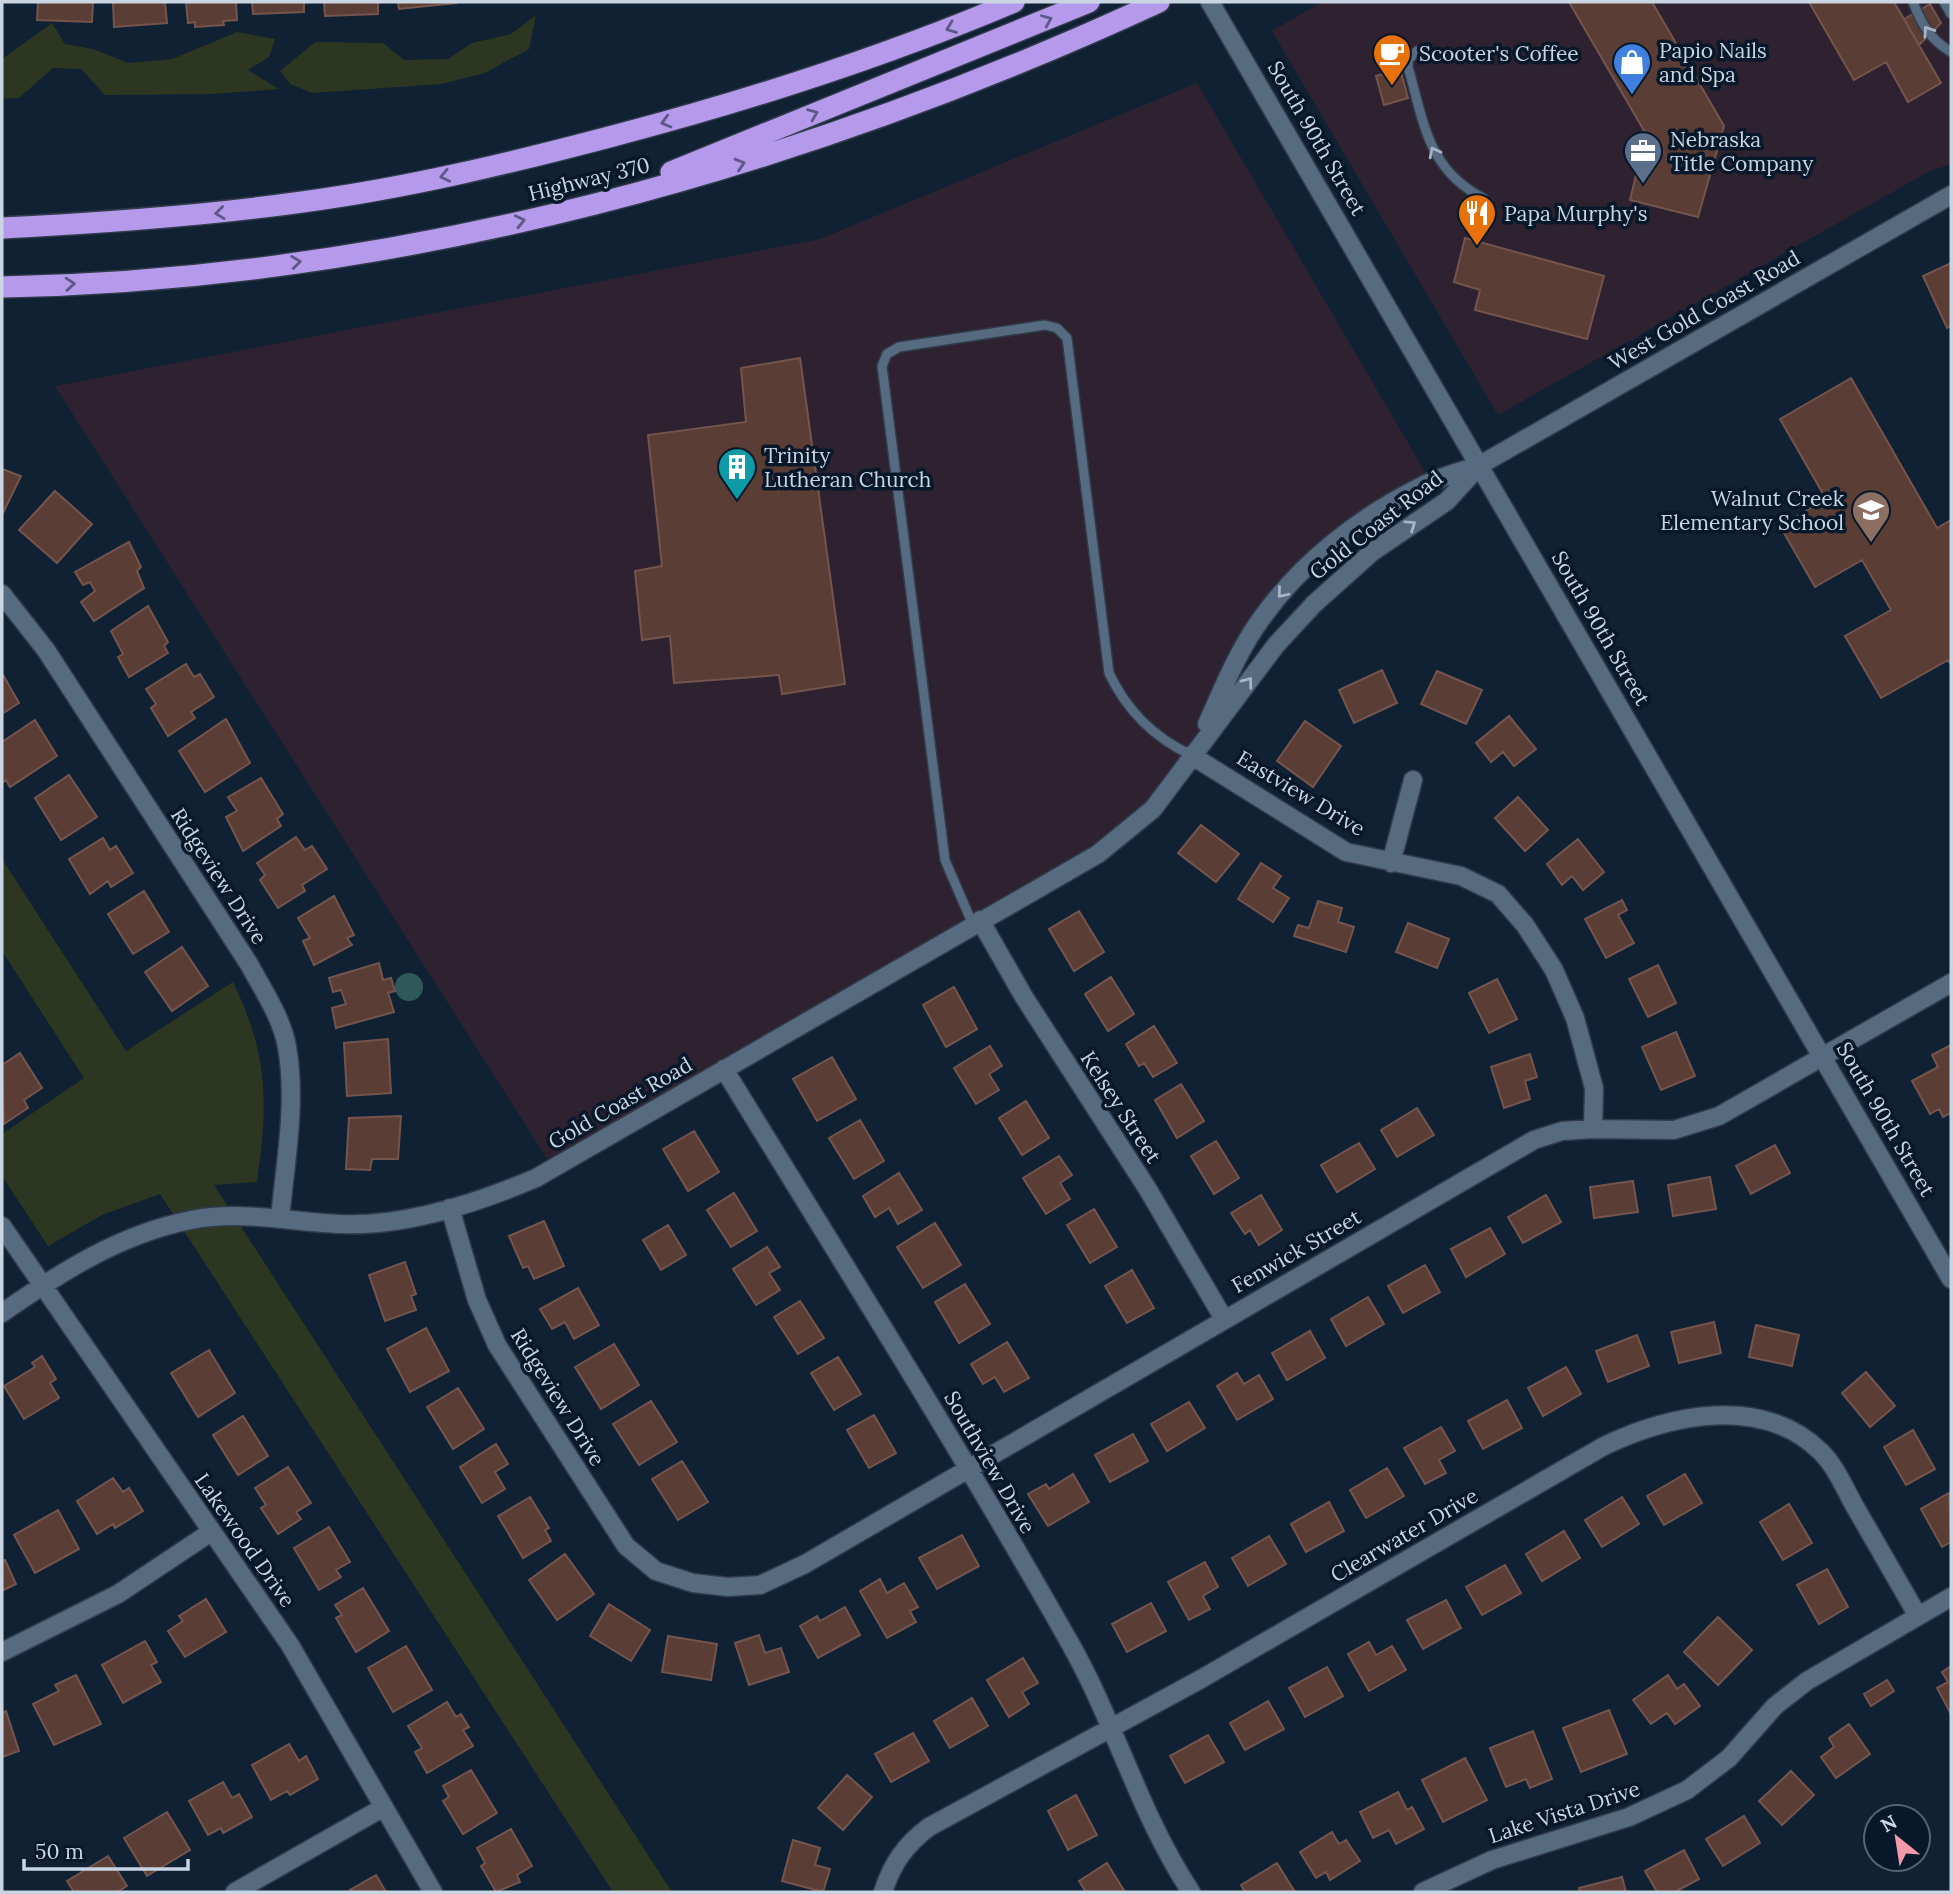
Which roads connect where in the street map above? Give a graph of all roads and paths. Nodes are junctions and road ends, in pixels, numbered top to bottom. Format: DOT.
graph roads {
  1 [pos="1014,2"];
  2 [pos="1089,2"];
  3 [pos="1159,2"];
  4 [pos="1210,2"];
  5 [pos="1913,2"];
  6 [pos="1944,2"];
  7 [pos="1951,14"];
  8 [pos="1417,51"];
  9 [pos="1951,52"];
  10 [pos="1951,195"];
  11 [pos="1483,198"];
  12 [pos="591,204"];
  13 [pos="2,228"];
  14 [pos="2,287"];
  15 [pos="1480,465"];
  16 [pos="2,594"];
  17 [pos="1191,755"];
  18 [pos="1413,780"];
  19 [pos="1391,863"];
  20 [pos="976,922"];
  21 [pos="1951,983"];
  22 [pos="1823,1055"];
  23 [pos="724,1069"];
  24 [pos="1593,1129"];
  25 [pos="450,1208"];
  26 [pos="279,1219"];
  27 [pos="2,1226"];
  28 [pos="1951,1279"];
  29 [pos="42,1285"];
  30 [pos="2,1313"];
  31 [pos="1224,1319"];
  32 [pos="968,1469"];
  33 [pos="211,1532"];
  34 [pos="675,1578"];
  35 [pos="1951,1597"];
  36 [pos="1918,1616"];
  37 [pos="2,1652"];
  38 [pos="1110,1727"];
  39 [pos="384,1807"];
  40 [pos="235,1892"];
  41 [pos="433,1892"];
  42 [pos="883,1892"];
  43 [pos="1191,1892"];
  44 [pos="1423,1892"];
  1 -- 13 [label="highway, Highway 370, one-way"];
  12 -- 2 [label="highway, one-way"];
  12 -- 3 [label="highway, Highway 370, one-way"];
  4 -- 15 [label="street, South 90th Street"];
  9 -- 5 [label="lane, one-way"];
  6 -- 7 [label="lane"];
  11 -- 8 [label="lane, one-way"];
  10 -- 15 [label="street, West Gold Coast Road"];
  14 -- 12 [label="highway, Highway 370, one-way"];
  17 -- 15 [label="street, Gold Coast Road, one-way"];
  15 -- 17 [label="street, Gold Coast Road, one-way"];
  15 -- 22 [label="street, South 90th Street"];
  16 -- 26 [label="street, Ridgeview Drive"];
  17 -- 19 [label="street, Eastview Drive"];
  17 -- 20 [label="street, Gold Coast Road"];
  17 -- 20 [label="lane"];
  18 -- 19 [label="street"];
  19 -- 24 [label="street, Eastview Drive"];
  20 -- 23 [label="street, Gold Coast Road"];
  20 -- 31 [label="street, Kelsey Street"];
  21 -- 22 [label="street, Fenwick Street"];
  22 -- 24 [label="street, Fenwick Street"];
  22 -- 28 [label="street, South 90th Street"];
  23 -- 25 [label="street, Gold Coast Road"];
  23 -- 32 [label="street, Southview Drive"];
  24 -- 31 [label="street, Fenwick Street"];
  25 -- 26 [label="street, Gold Coast Road"];
  25 -- 34 [label="street, Ridgeview Drive"];
  26 -- 29 [label="street, Gold Coast Road"];
  27 -- 29 [label="street, Lakewood Drive"];
  29 -- 30 [label="street, Gold Coast Road"];
  29 -- 33 [label="street, Lakewood Drive"];
  31 -- 32 [label="street, Fenwick Street"];
  32 -- 34 [label="street, Fenwick Street"];
  32 -- 38 [label="street, Southview Drive"];
  33 -- 37 [label="street"];
  33 -- 39 [label="street, Lakewood Drive"];
  35 -- 36 [label="street, Lake Vista Drive"];
  36 -- 38 [label="street, Clearwater Drive"];
  36 -- 44 [label="street, Lake Vista Drive"];
  38 -- 42 [label="street, Clearwater Drive"];
  38 -- 43 [label="street, Southview Drive"];
  39 -- 40 [label="street"];
  39 -- 41 [label="street, Lakewood Drive"];
}
